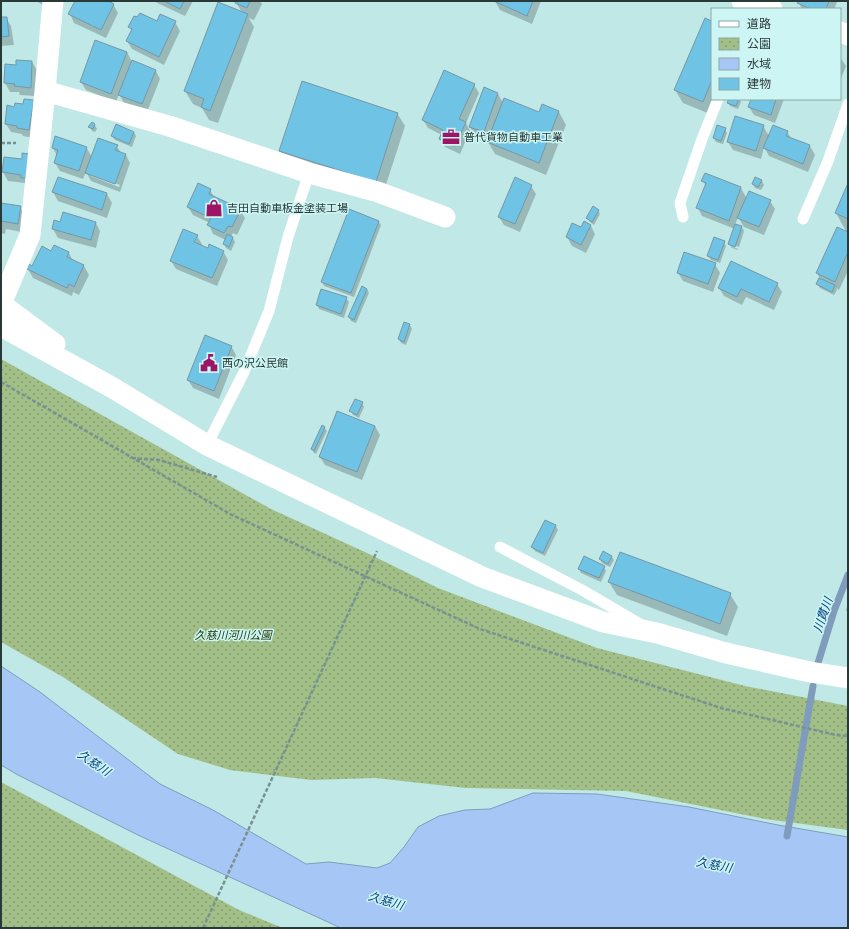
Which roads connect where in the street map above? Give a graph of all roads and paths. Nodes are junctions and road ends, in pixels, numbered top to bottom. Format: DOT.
graph roads {
  1 [pos="53,1"];
  2 [pos="748,4"];
  3 [pos="767,8"];
  4 [pos="45,91"];
  5 [pos="718,100"];
  6 [pos="848,104"];
  7 [pos="309,173"];
  8 [pos="445,217"];
  9 [pos="683,217"];
  10 [pos="803,219"];
  11 [pos="1,326"];
  12 [pos="1,382"];
  13 [pos="113,388"];
  14 [pos="207,445"];
  15 [pos="131,457"];
  16 [pos="222,478"];
  17 [pos="387,530"];
  18 [pos="500,547"];
  19 [pos="656,633"];
  20 [pos="848,678"];
  21 [pos="848,736"];
  22 [pos="203,928"];
  1 -- 4 [label="street"];
  2 -- 3 [label="street"];
  4 -- 7 [label="street"];
  4 -- 13 [label="street"];
  5 -- 9 [label="lane"];
  6 -- 10 [label="lane"];
  7 -- 8 [label="street"];
  7 -- 14 [label="lane"];
  11 -- 13 [label="street"];
  12 -- 15 [label="path"];
  13 -- 14 [label="street"];
  14 -- 17 [label="street"];
  15 -- 16 [label="path"];
  15 -- 21 [label="path"];
  17 -- 19 [label="street"];
  17 -- 22 [label="path"];
  18 -- 19 [label="lane"];
  19 -- 20 [label="street"];
}
